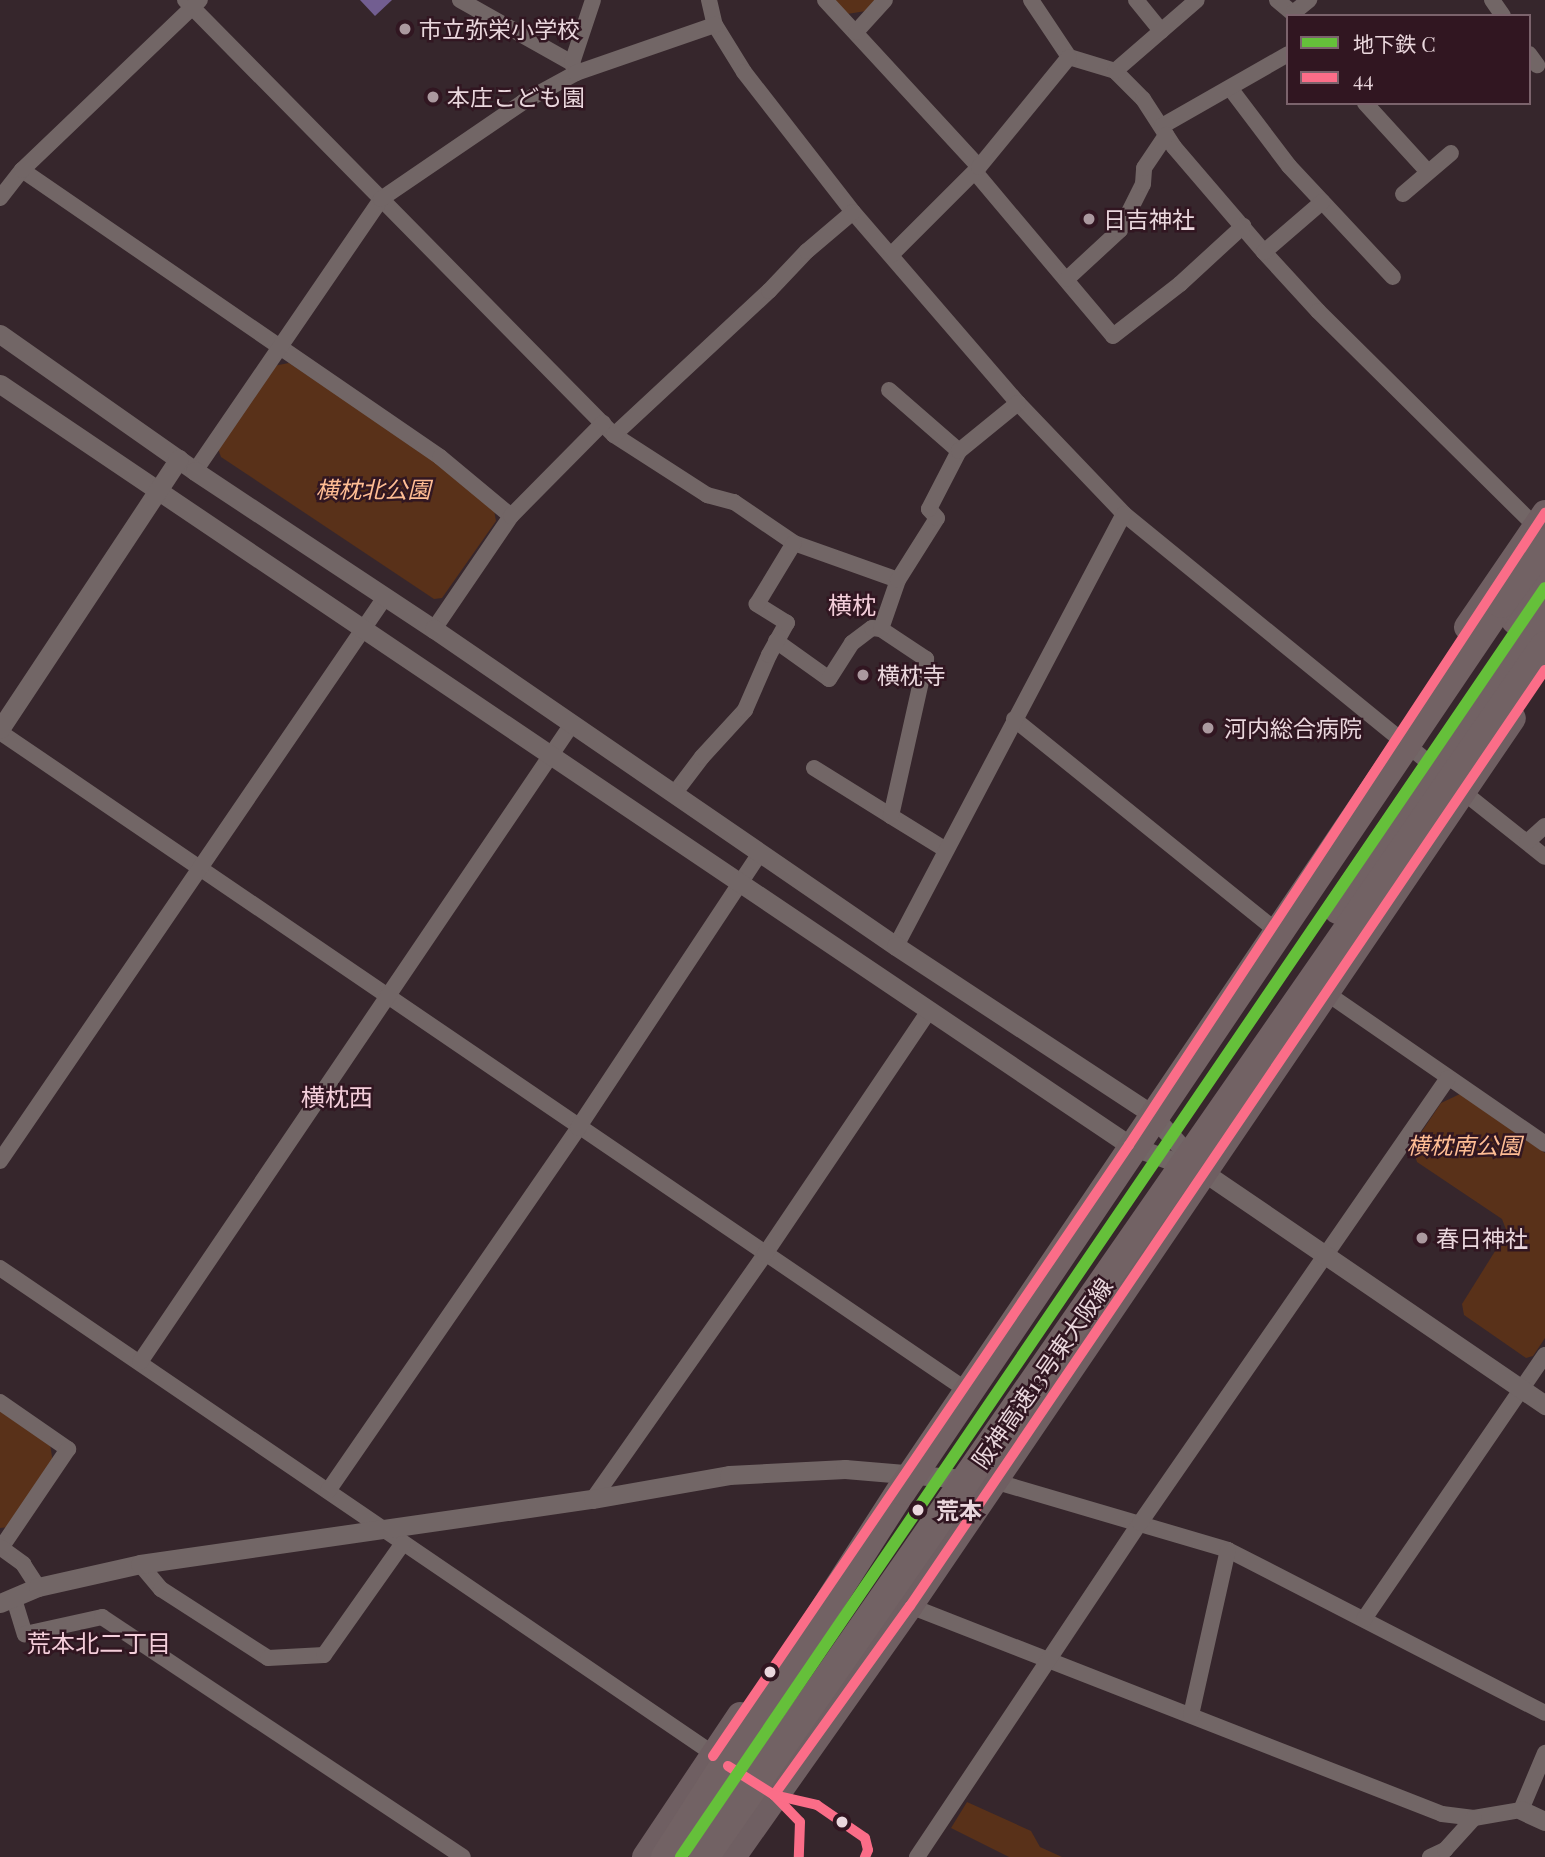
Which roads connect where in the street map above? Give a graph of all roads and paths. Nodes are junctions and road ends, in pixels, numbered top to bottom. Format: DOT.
graph roads {
  1 [pos="460,0"];
  2 [pos="593,0"];
  3 [pos="709,0"];
  4 [pos="825,0"];
  5 [pos="885,0"];
  6 [pos="1031,0"];
  7 [pos="1136,0"];
  8 [pos="1197,0"];
  9 [pos="1278,0"];
  10 [pos="1309,0"];
  11 [pos="192,3"];
  12 [pos="1293,14"];
  13 [pos="1295,14"];
  14 [pos="715,25"];
  15 [pos="1161,31"];
  16 [pos="856,33"];
  17 [pos="1286,55"];
  18 [pos="1069,57"];
  19 [pos="574,68"];
  20 [pos="1115,71"];
  21 [pos="1230,88"];
  22 [pos="1367,105"];
  23 [pos="1164,130"];
  24 [pos="1451,153"];
  25 [pos="977,169"];
  26 [pos="22,170"];
  27 [pos="1429,172"];
  28 [pos="3,187"];
  29 [pos="1403,194"];
  30 [pos="381,199"];
  31 [pos="1322,202"];
  32 [pos="853,212"];
  33 [pos="1243,226"];
  34 [pos="1264,252"];
  35 [pos="891,254"];
  36 [pos="1393,277"];
  37 [pos="1067,279"];
  38 [pos="0,334"];
  39 [pos="279,345"];
  40 [pos="0,384"];
  41 [pos="889,390"];
  42 [pos="1018,403"];
  43 [pos="608,429"];
  44 [pos="959,451"];
  45 [pos="187,465"];
  46 [pos="158,492"];
  47 [pos="1124,514"];
  48 [pos="511,516"];
  49 [pos="1542,527"];
  50 [pos="794,543"];
  51 [pos="898,580"];
  52 [pos="1544,593"];
  53 [pos="385,597"];
  54 [pos="365,628"];
  55 [pos="881,628"];
  56 [pos="434,629"];
  57 [pos="776,641"];
  58 [pos="1545,646"];
  59 [pos="1545,670"];
  60 [pos="1014,719"];
  61 [pos="572,724"];
  62 [pos="0,730"];
  63 [pos="1396,736"];
  64 [pos="551,757"];
  65 [pos="814,768"];
  66 [pos="1463,792"];
  67 [pos="674,794"];
  68 [pos="891,816"];
  69 [pos="1545,826"];
  70 [pos="1527,842"];
  71 [pos="946,849"];
  72 [pos="760,853"];
  73 [pos="1545,857"];
  74 [pos="201,869"];
  75 [pos="740,884"];
  76 [pos="1272,927"];
  77 [pos="896,946"];
  78 [pos="1325,992"];
  79 [pos="388,997"];
  80 [pos="929,1011"];
  81 [pos="1448,1078"];
  82 [pos="1150,1113"];
  83 [pos="578,1128"];
  84 [pos="1545,1144"];
  85 [pos="1129,1145"];
  86 [pos="0,1161"];
  87 [pos="1205,1173"];
  88 [pos="765,1254"];
  89 [pos="1326,1255"];
  90 [pos="0,1268"];
  91 [pos="997,1351"];
  92 [pos="1545,1355"];
  93 [pos="140,1362"];
  94 [pos="962,1387"];
  95 [pos="1522,1388"];
  96 [pos="0,1402"];
  97 [pos="1545,1405"];
  98 [pos="902,1474"];
  99 [pos="994,1482"];
  100 [pos="328,1491"];
  101 [pos="593,1499"];
  102 [pos="942,1518"];
  103 [pos="1140,1523"];
  104 [pos="381,1529"];
  105 [pos="404,1543"];
  106 [pos="1,1548"];
  107 [pos="1228,1550"];
  108 [pos="140,1564"];
  109 [pos="38,1587"];
  110 [pos="7,1601"];
  111 [pos="910,1606"];
  112 [pos="1364,1619"];
  113 [pos="1051,1659"];
  114 [pos="1545,1713"];
  115 [pos="1191,1715"];
  116 [pos="1545,1753"];
  117 [pos="713,1756"];
  118 [pos="774,1795"];
  119 [pos="1521,1810"];
  120 [pos="1474,1818"];
  121 [pos="1545,1821"];
  122 [pos="463,1857"];
  123 [pos="645,1857"];
  124 [pos="666,1857"];
  125 [pos="704,1857"];
  126 [pos="733,1857"];
  127 [pos="917,1857"];
  128 [pos="1430,1857"];
  1 -- 19 [label="street"];
  2 -- 19 [label="street"];
  3 -- 14 [label="street"];
  4 -- 16 [label="street"];
  5 -- 16 [label="street"];
  6 -- 18 [label="street"];
  7 -- 15 [label="street"];
  8 -- 15 [label="street"];
  9 -- 12 [label="street"];
  10 -- 13 [label="street"];
  11 -- 26 [label="street"];
  11 -- 30 [label="street"];
  14 -- 19 [label="street"];
  14 -- 32 [label="street"];
  15 -- 20 [label="street"];
  16 -- 25 [label="street"];
  17 -- 21 [label="street"];
  18 -- 20 [label="street"];
  18 -- 25 [label="street"];
  19 -- 30 [label="street"];
  20 -- 23 [label="street"];
  21 -- 23 [label="street"];
  21 -- 31 [label="street"];
  22 -- 27 [label="street"];
  23 -- 33 [label="street"];
  23 -- 37 [label="street"];
  24 -- 27 [label="street"];
  25 -- 35 [label="street"];
  25 -- 37 [label="street"];
  26 -- 28 [label="street"];
  26 -- 39 [label="street"];
  27 -- 29 [label="street"];
  30 -- 39 [label="street"];
  30 -- 43 [label="street"];
  31 -- 34 [label="street"];
  31 -- 36 [label="street"];
  32 -- 35 [label="street"];
  32 -- 43 [label="street"];
  33 -- 34 [label="street"];
  33 -- 37 [label="street"];
  34 -- 49 [label="street"];
  35 -- 42 [label="street"];
  38 -- 45 [label="street"];
  39 -- 45 [label="street"];
  39 -- 48 [label="street"];
  40 -- 46 [label="street"];
  41 -- 44 [label="street"];
  42 -- 44 [label="street"];
  42 -- 47 [label="street"];
  43 -- 48 [label="street"];
  43 -- 50 [label="street"];
  44 -- 51 [label="street"];
  45 -- 46 [label="street"];
  45 -- 53 [label="street"];
  46 -- 54 [label="street"];
  46 -- 62 [label="street"];
  47 -- 60 [label="street"];
  47 -- 63 [label="street"];
  48 -- 56 [label="street"];
  49 -- 63 [label="highway"];
  49 -- 91 [label="highway, bridge"];
  50 -- 51 [label="street"];
  50 -- 57 [label="street"];
  51 -- 55 [label="street"];
  52 -- 91 [label="highway, bridge"];
  52 -- 102 [label="highway, bridge"];
  53 -- 54 [label="street"];
  53 -- 56 [label="street"];
  54 -- 64 [label="street"];
  54 -- 74 [label="street"];
  55 -- 57 [label="street"];
  55 -- 68 [label="street"];
  56 -- 61 [label="street"];
  57 -- 67 [label="street"];
  58 -- 102 [label="highway, 阪神高速13号東大阪線, bridge"];
  59 -- 66 [label="highway"];
  60 -- 71 [label="street"];
  60 -- 76 [label="street"];
  61 -- 64 [label="street"];
  61 -- 67 [label="street"];
  62 -- 74 [label="street"];
  63 -- 66 [label="street"];
  63 -- 76 [label="highway"];
  64 -- 75 [label="street"];
  64 -- 79 [label="street"];
  65 -- 68 [label="street"];
  66 -- 70 [label="street"];
  66 -- 78 [label="highway"];
  67 -- 72 [label="street"];
  68 -- 71 [label="street"];
  69 -- 70 [label="street"];
  70 -- 73 [label="street"];
  71 -- 77 [label="street"];
  72 -- 75 [label="street"];
  72 -- 77 [label="street"];
  74 -- 79 [label="street"];
  74 -- 86 [label="street"];
  75 -- 80 [label="street"];
  75 -- 83 [label="street"];
  76 -- 82 [label="highway"];
  77 -- 82 [label="street"];
  78 -- 81 [label="street"];
  78 -- 87 [label="highway"];
  79 -- 83 [label="street"];
  79 -- 93 [label="street"];
  80 -- 85 [label="street"];
  80 -- 88 [label="street"];
  81 -- 84 [label="street"];
  81 -- 89 [label="street"];
  82 -- 85 [label="highway"];
  82 -- 87 [label="street"];
  83 -- 88 [label="street"];
  83 -- 100 [label="street"];
  85 -- 87 [label="street"];
  85 -- 94 [label="highway"];
  87 -- 89 [label="street"];
  87 -- 99 [label="highway"];
  88 -- 94 [label="street"];
  88 -- 101 [label="street"];
  89 -- 95 [label="street"];
  89 -- 103 [label="street"];
  90 -- 93 [label="street"];
  91 -- 124 [label="highway, bridge"];
  92 -- 95 [label="street"];
  93 -- 100 [label="street"];
  94 -- 98 [label="highway"];
  95 -- 97 [label="street"];
  95 -- 112 [label="street"];
  96 -- 106 [label="street"];
  98 -- 99 [label="street"];
  98 -- 101 [label="street"];
  98 -- 117 [label="highway"];
  99 -- 103 [label="street"];
  99 -- 111 [label="highway"];
  100 -- 104 [label="street"];
  101 -- 104 [label="street"];
  102 -- 125 [label="highway, 阪神高速13号東大阪線, bridge"];
  103 -- 107 [label="street"];
  103 -- 113 [label="street"];
  104 -- 105 [label="street"];
  104 -- 108 [label="street"];
  105 -- 108 [label="street"];
  105 -- 117 [label="street"];
  106 -- 109 [label="street"];
  107 -- 112 [label="street"];
  107 -- 115 [label="street"];
  108 -- 109 [label="street"];
  109 -- 110 [label="street"];
  110 -- 122 [label="street"];
  111 -- 113 [label="street"];
  111 -- 118 [label="highway"];
  112 -- 114 [label="street"];
  113 -- 115 [label="street"];
  113 -- 127 [label="street"];
  115 -- 120 [label="street"];
  116 -- 119 [label="street"];
  117 -- 118 [label="street"];
  117 -- 123 [label="highway"];
  118 -- 126 [label="highway"];
  119 -- 120 [label="street"];
  119 -- 121 [label="street"];
  120 -- 128 [label="street"];
}
